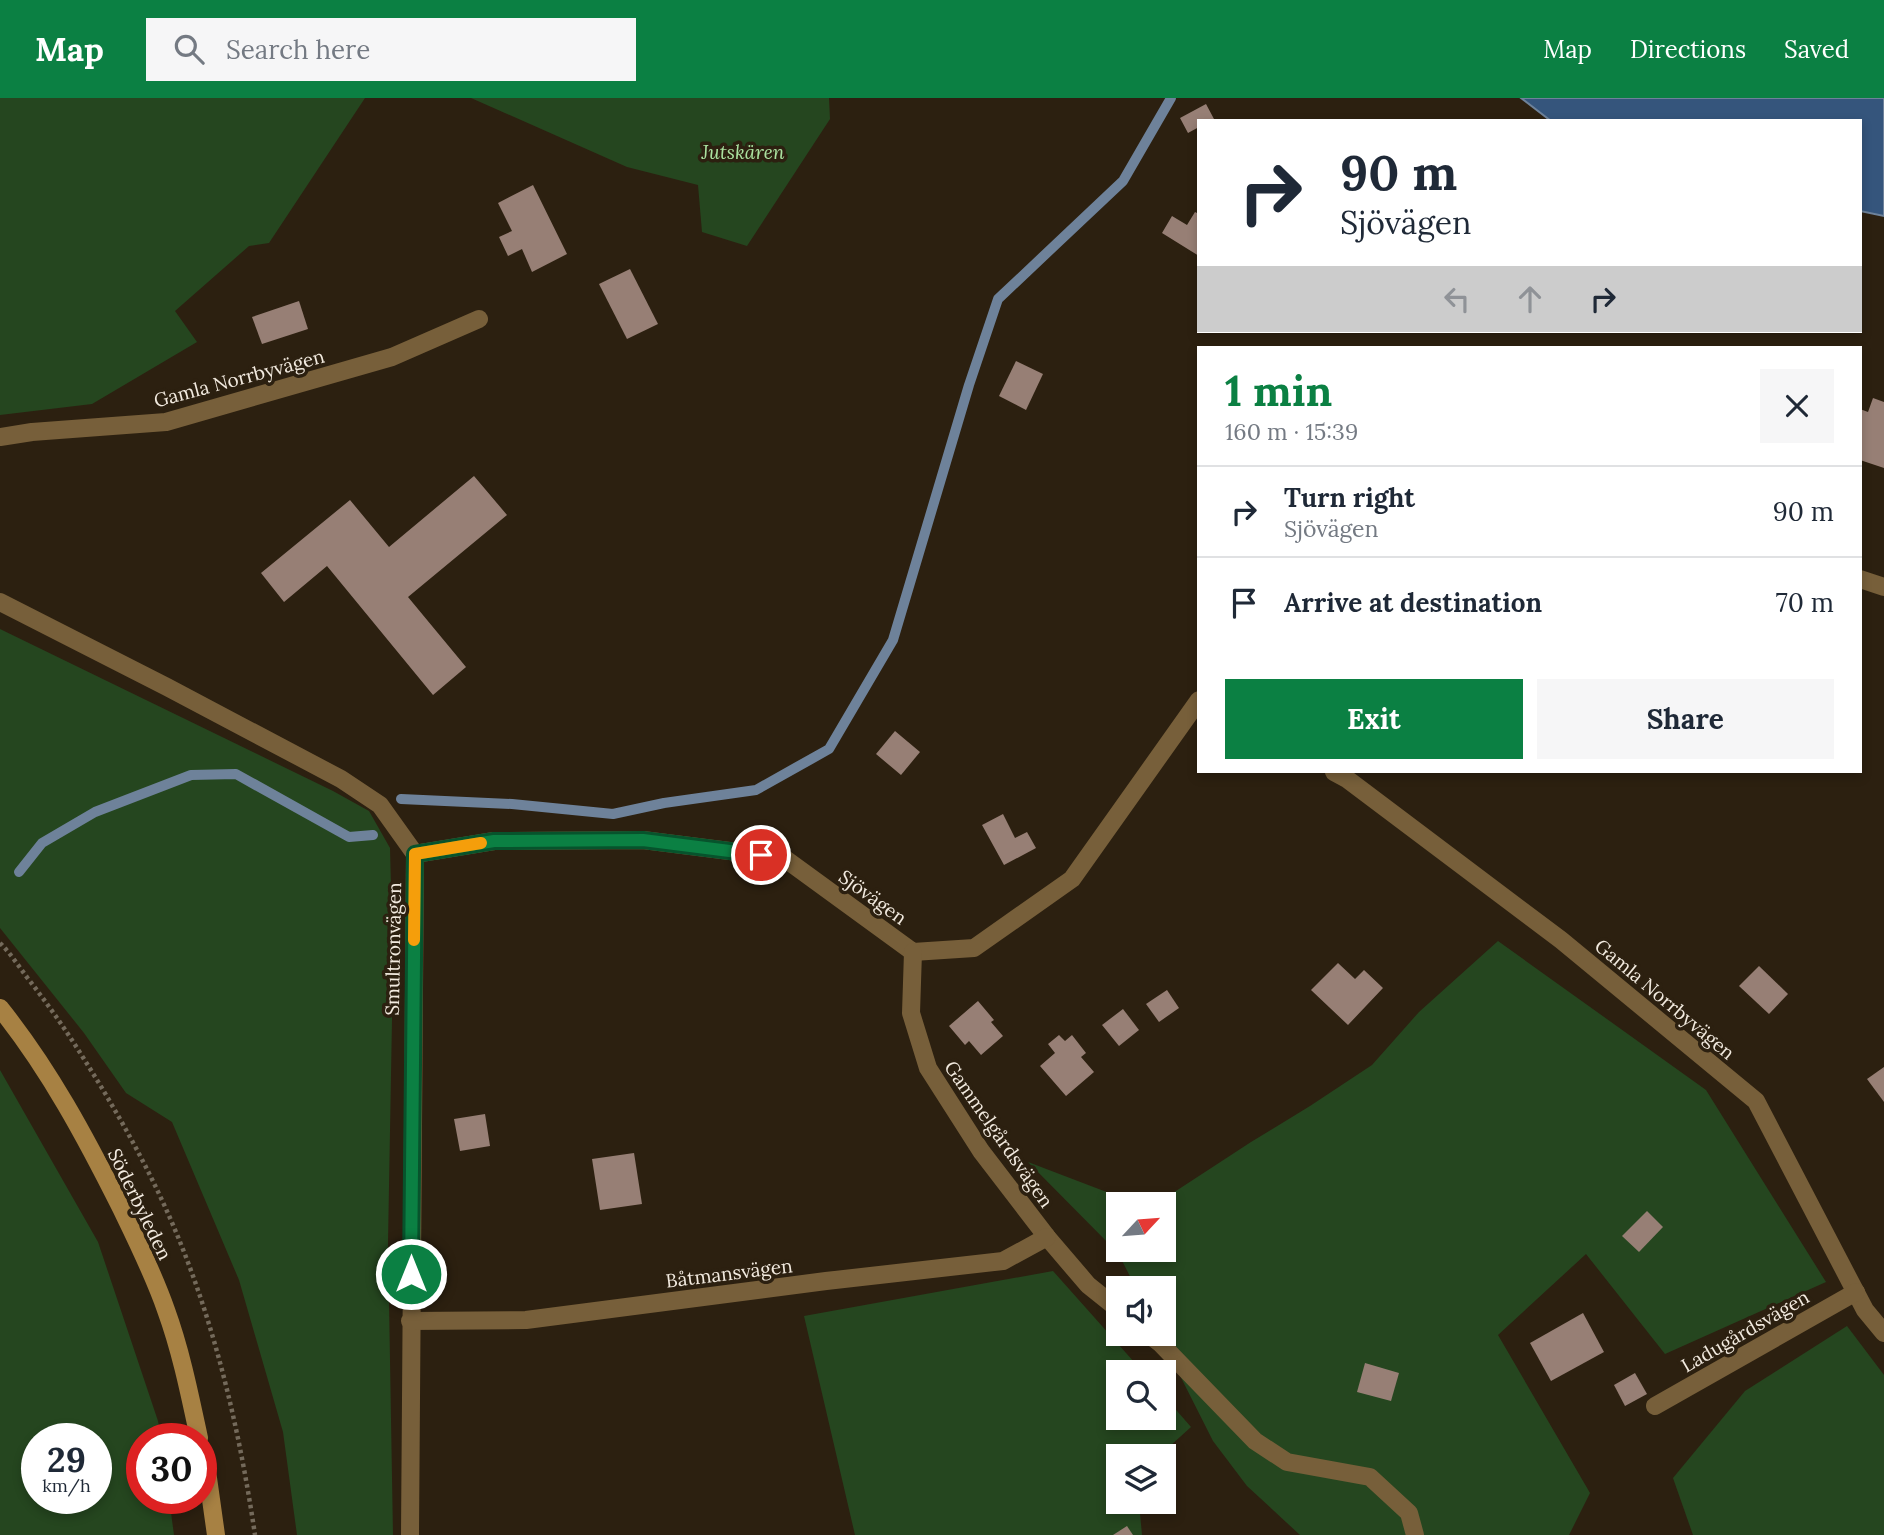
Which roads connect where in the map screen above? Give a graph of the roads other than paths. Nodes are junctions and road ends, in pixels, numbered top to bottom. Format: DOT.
graph roads {
  1 [pos="479,319"];
  2 [pos="0,438"];
  3 [pos="1862,580"];
  4 [pos="1884,587"];
  5 [pos="0,602"];
  6 [pos="1197,703"];
  7 [pos="1336,773"];
  8 [pos="415,854"];
  9 [pos="913,952"];
  10 [pos="0,1008"];
  11 [pos="1047,1237"];
  12 [pos="1856,1292"];
  13 [pos="1106,1299"];
  14 [pos="410,1321"];
  15 [pos="1884,1333"];
  16 [pos="1163,1346"];
  17 [pos="1655,1406"];
  18 [pos="195,1423"];
  19 [pos="213,1514"];
  20 [pos="216,1535"];
  21 [pos="410,1535"];
  22 [pos="1415,1535"];
  1 -- 2 [label="street, Gamla Norrbyvägen"];
  3 -- 4 [label="street"];
  5 -- 8 [label="street"];
  6 -- 9 [label="street, Sjövägen"];
  7 -- 12 [label="street, Gamla Norrbyvägen"];
  8 -- 9 [label="street, Sjövägen"];
  8 -- 14 [label="street, Smultronvägen"];
  9 -- 11 [label="street, Gammelgårdsvägen"];
  10 -- 18 [label="street, Söderbyleden"];
  11 -- 13 [label="street, Gammelgårdsvägen"];
  11 -- 14 [label="street, Båtmansvägen"];
  12 -- 15 [label="street, Gamla Norrbyvägen"];
  12 -- 17 [label="street, Ladugårdsvägen"];
  14 -- 21 [label="street, Smultronvägen"];
  16 -- 22 [label="street"];
  19 -- 20 [label="street"];
}
